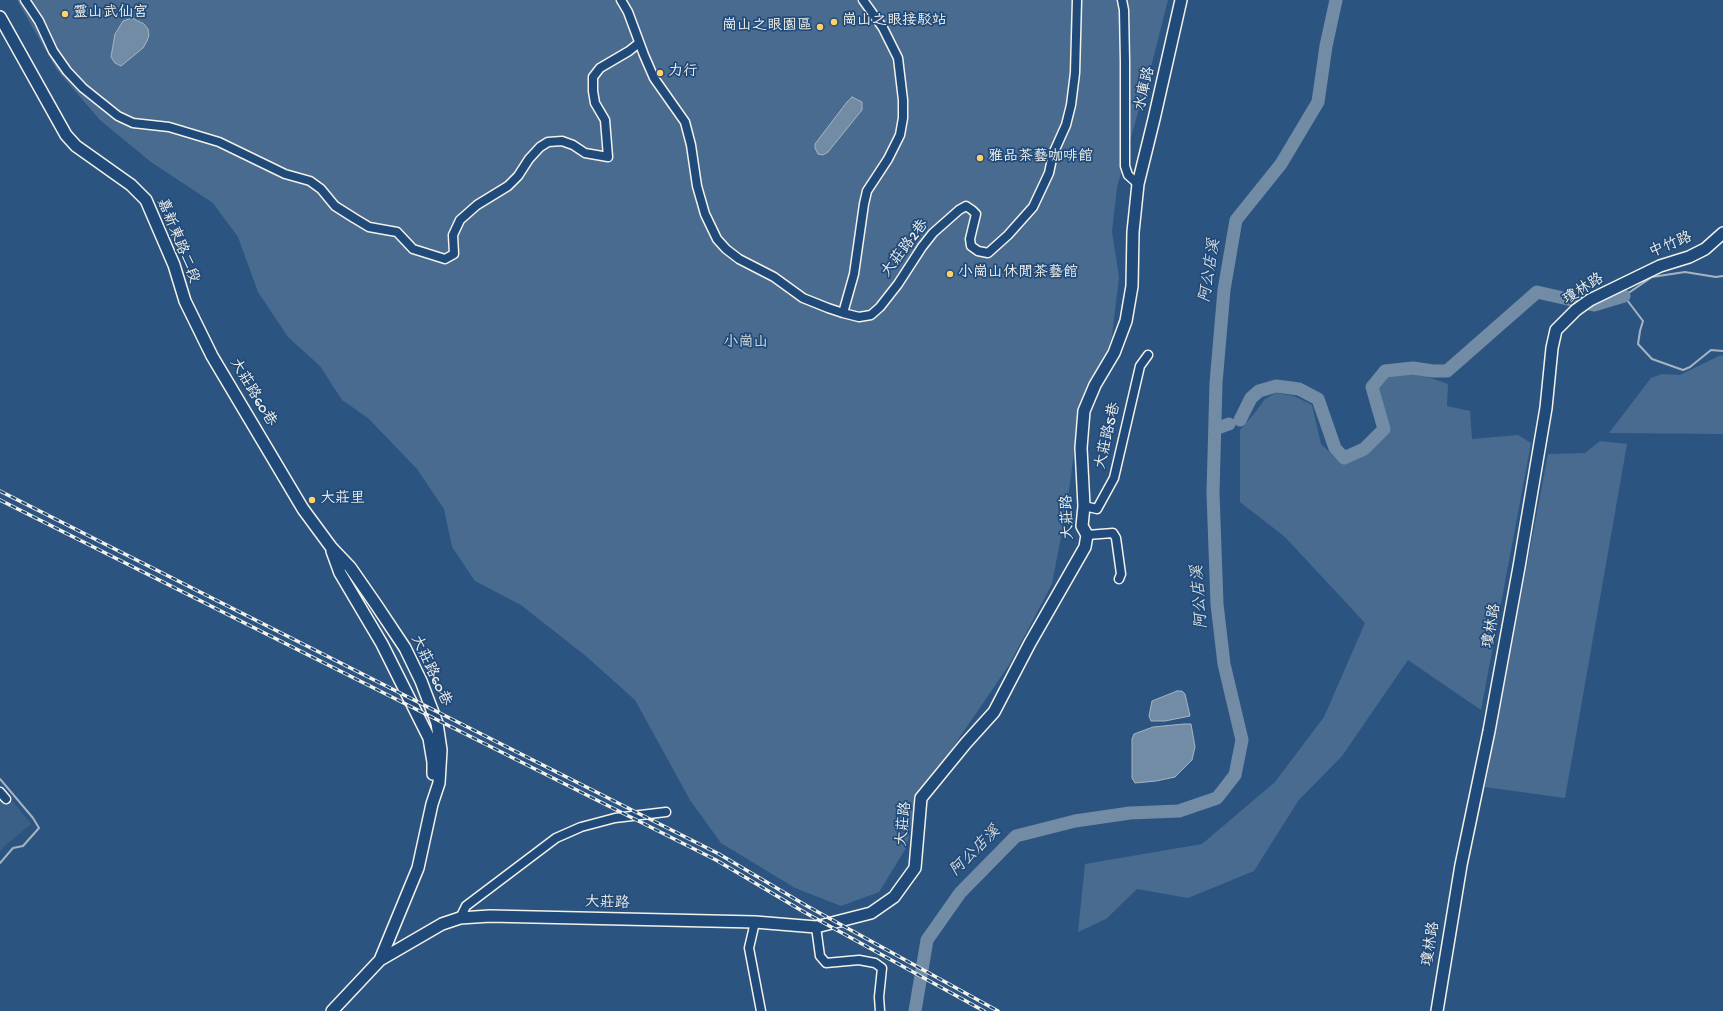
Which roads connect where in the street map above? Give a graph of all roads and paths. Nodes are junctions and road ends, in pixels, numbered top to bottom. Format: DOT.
graph roads {
  1 [pos="25,0"];
  2 [pos="621,0"];
  3 [pos="863,0"];
  4 [pos="1078,0"];
  5 [pos="1122,0"];
  6 [pos="1181,0"];
  7 [pos="0,17"];
  8 [pos="639,43"];
  9 [pos="1138,184"];
  10 [pos="1723,233"];
  11 [pos="1627,282"];
  12 [pos="843,313"];
  13 [pos="1148,355"];
  14 [pos="212,356"];
  15 [pos="1084,506"];
  16 [pos="1087,534"];
  17 [pos="331,547"];
  18 [pos="1119,579"];
  19 [pos="0,792"];
  20 [pos="6,799"];
  21 [pos="432,804"];
  22 [pos="666,812"];
  23 [pos="460,918"];
  24 [pos="755,922"];
  25 [pos="816,927"];
  26 [pos="380,960"];
  27 [pos="332,1011"];
  28 [pos="761,1011"];
  29 [pos="880,1011"];
  30 [pos="1437,1011"];
  1 -- 8 [label="street"];
  2 -- 8 [label="street, 大莊路2巷"];
  3 -- 12 [label="street"];
  4 -- 12 [label="street, 大莊路2巷"];
  5 -- 9 [label="street"];
  6 -- 9 [label="street, 水庫路"];
  7 -- 14 [label="street, 嘉新東路二段"];
  8 -- 12 [label="street, 大莊路2巷"];
  9 -- 15 [label="street, 大莊路"];
  10 -- 11 [label="street, 中竹路"];
  11 -- 30 [label="street, 瓊林路"];
  13 -- 15 [label="street, 大莊路5巷"];
  14 -- 17 [label="street, 大莊路60巷"];
  15 -- 16 [label="street, 大莊路"];
  16 -- 18 [label="street"];
  16 -- 25 [label="street, 大莊路"];
  17 -- 21 [label="street, 大莊路60巷"];
  17 -- 21 [label="street, 大莊路60巷"];
  19 -- 20 [label="street"];
  21 -- 26 [label="street, 大莊路60巷"];
  22 -- 23 [label="street"];
  23 -- 24 [label="street, 大莊路"];
  23 -- 26 [label="street, 大莊路"];
  24 -- 25 [label="street, 大莊路"];
  24 -- 28 [label="street"];
  25 -- 29 [label="street"];
  26 -- 27 [label="street, 大莊路"];
}
